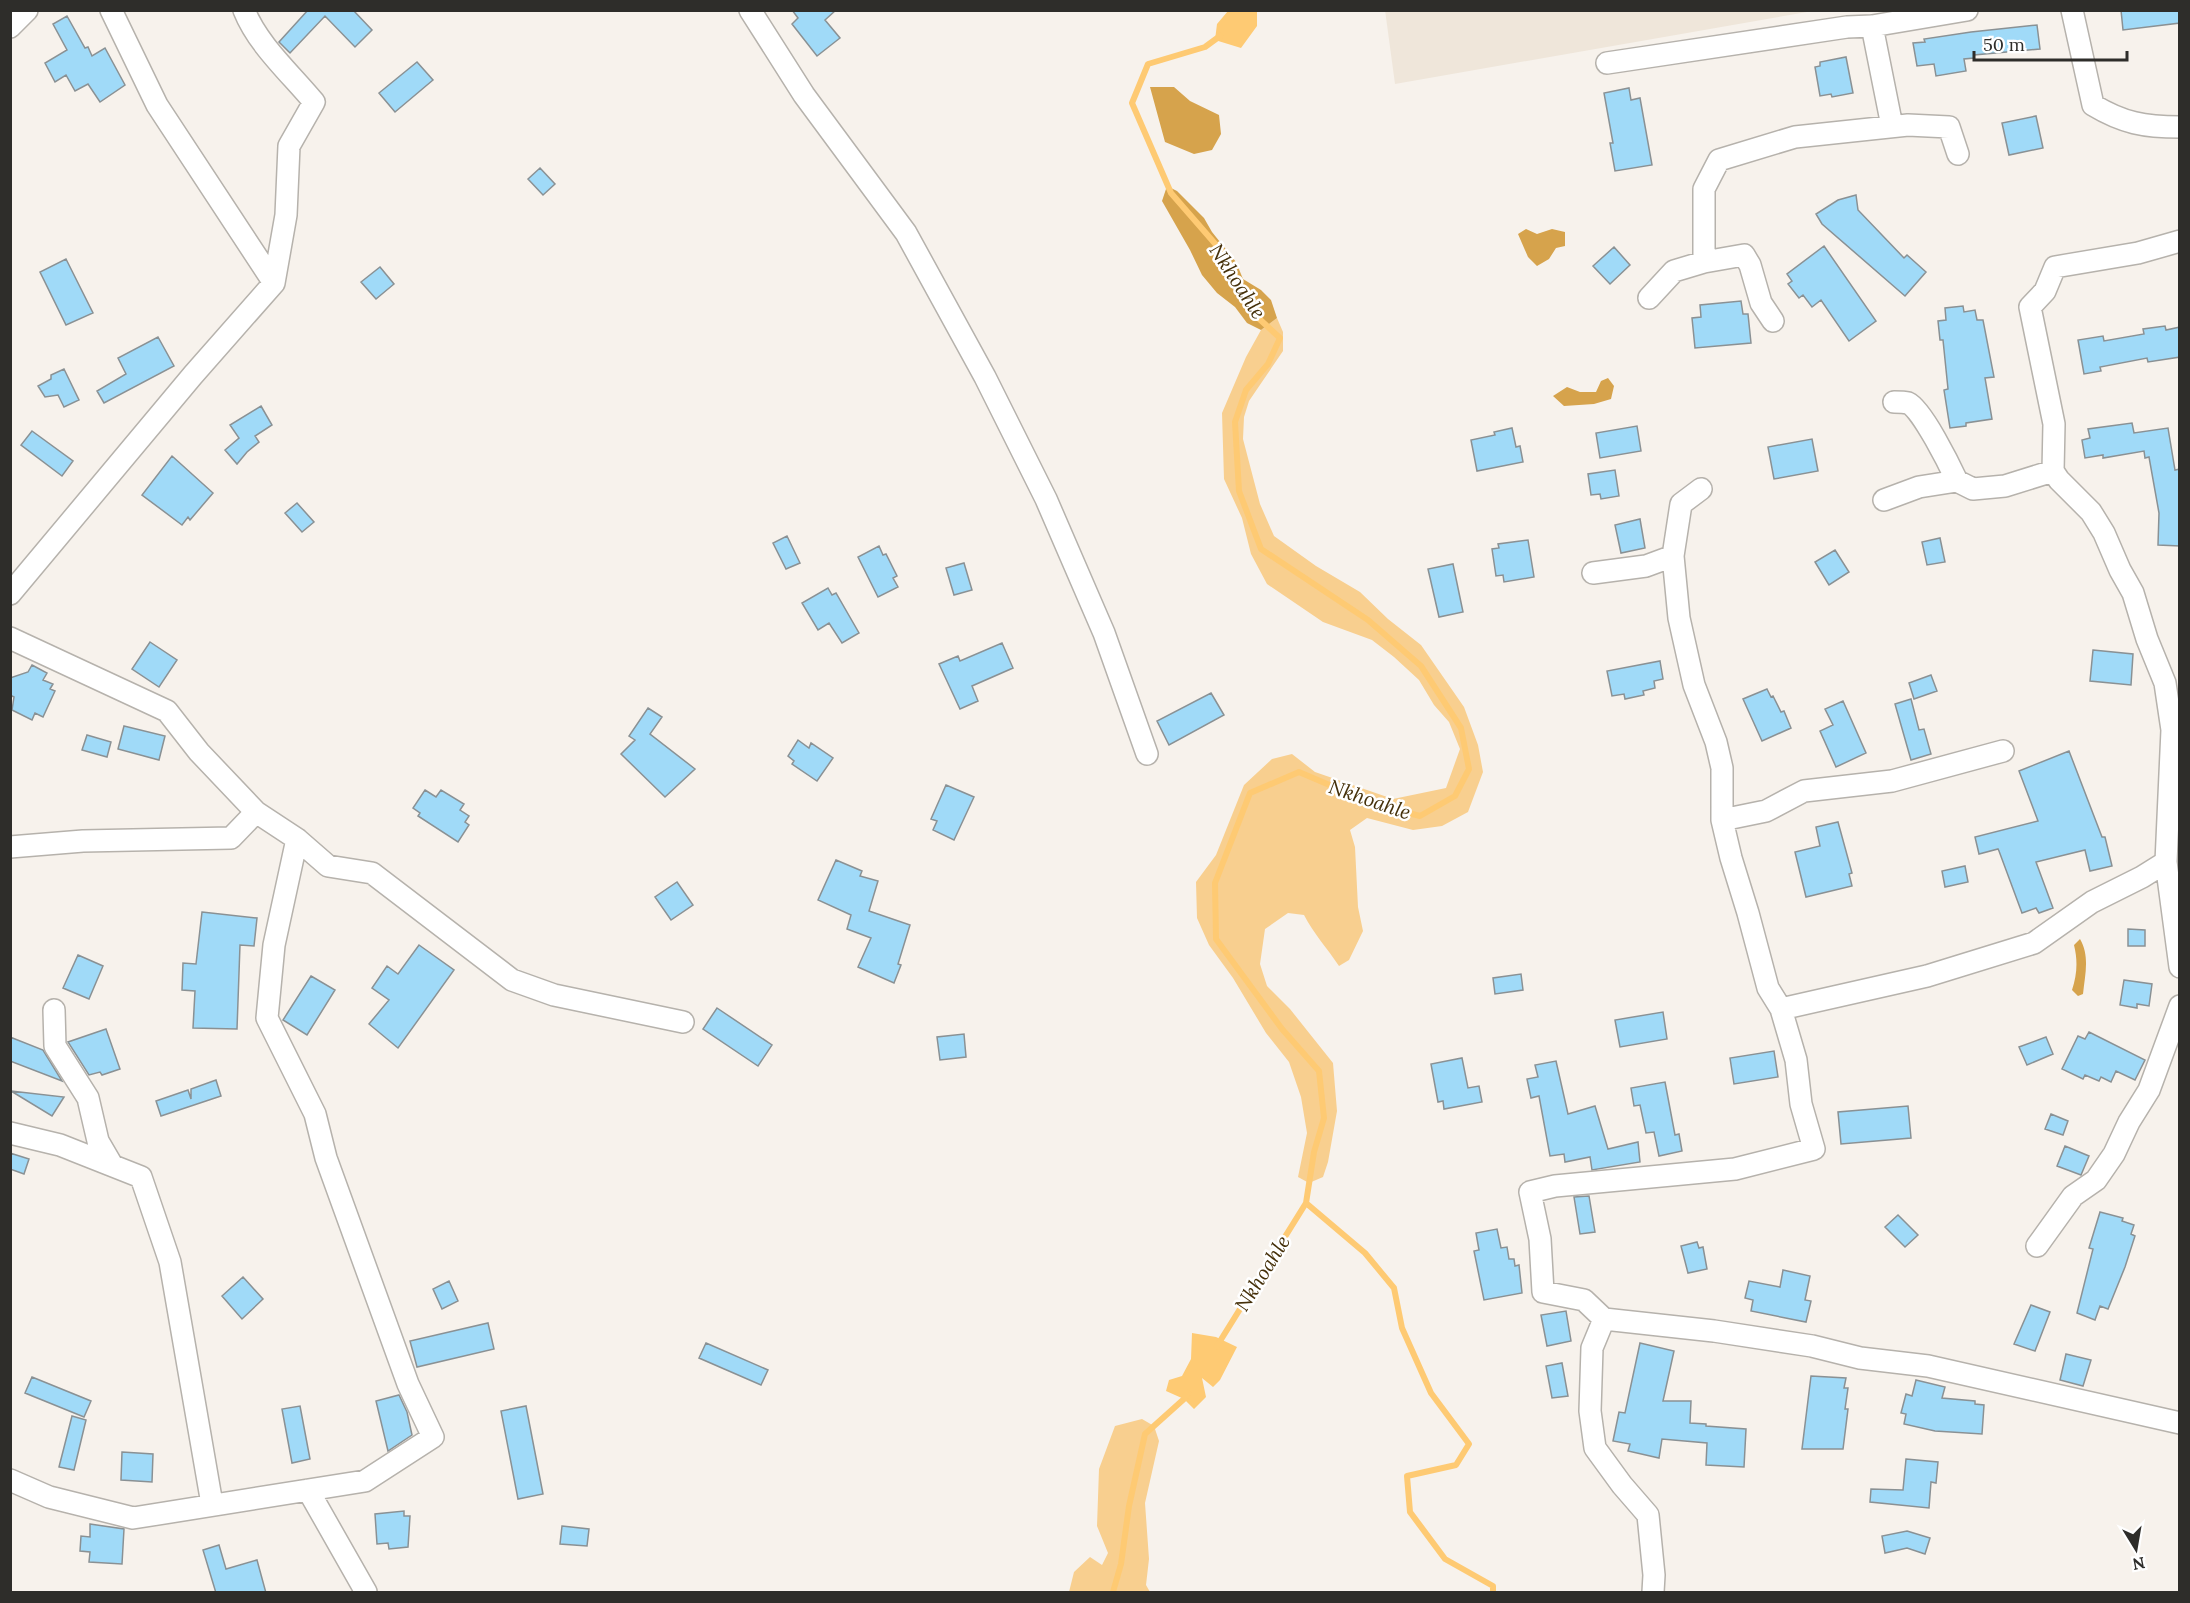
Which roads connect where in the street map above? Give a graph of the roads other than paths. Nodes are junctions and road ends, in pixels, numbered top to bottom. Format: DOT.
graph roads {
  1 [pos="27,10"];
  2 [pos="111,10"];
  3 [pos="244,10"];
  4 [pos="750,10"];
  5 [pos="1967,10"];
  6 [pos="2072,10"];
  7 [pos="1872,26"];
  8 [pos="10,27"];
  9 [pos="1607,63"];
  10 [pos="1892,126"];
  11 [pos="2180,127"];
  12 [pos="1958,154"];
  13 [pos="2180,241"];
  14 [pos="1704,262"];
  15 [pos="274,283"];
  16 [pos="1649,298"];
  17 [pos="1773,321"];
  18 [pos="1893,402"];
  19 [pos="2053,471"];
  20 [pos="1957,481"];
  21 [pos="1701,489"];
  22 [pos="1884,500"];
  23 [pos="1673,556"];
  24 [pos="1593,573"];
  25 [pos="10,594"];
  26 [pos="10,638"];
  27 [pos="2176,731"];
  28 [pos="2003,751"];
  29 [pos="1147,754"];
  30 [pos="256,812"];
  31 [pos="1722,820"];
  32 [pos="297,839"];
  33 [pos="10,847"];
  34 [pos="2166,862"];
  35 [pos="2180,967"];
  36 [pos="2180,1006"];
  37 [pos="1781,1009"];
  38 [pos="54,1010"];
  39 [pos="683,1022"];
  40 [pos="10,1132"];
  41 [pos="112,1165"];
  42 [pos="2037,1246"];
  43 [pos="1604,1319"];
  44 [pos="2180,1423"];
  45 [pos="10,1480"];
  46 [pos="308,1490"];
  47 [pos="212,1504"];
  48 [pos="366,1593"];
  49 [pos="1653,1593"];
  1 -- 8 [label="street"];
  2 -- 15 [label="street"];
  3 -- 15 [label="street"];
  4 -- 29 [label="street"];
  5 -- 7 [label="street"];
  6 -- 11 [label="street"];
  7 -- 9 [label="street"];
  7 -- 10 [label="street"];
  10 -- 12 [label="street"];
  10 -- 14 [label="street"];
  13 -- 19 [label="street"];
  14 -- 16 [label="street"];
  14 -- 17 [label="street"];
  15 -- 25 [label="street"];
  18 -- 20 [label="street"];
  19 -- 20 [label="street"];
  19 -- 27 [label="street"];
  20 -- 22 [label="street"];
  21 -- 23 [label="street"];
  23 -- 24 [label="street"];
  23 -- 31 [label="street"];
  26 -- 30 [label="street"];
  27 -- 34 [label="street"];
  28 -- 31 [label="street"];
  30 -- 32 [label="street"];
  30 -- 33 [label="street"];
  31 -- 37 [label="street"];
  32 -- 39 [label="street"];
  32 -- 46 [label="street"];
  34 -- 35 [label="street"];
  34 -- 37 [label="street"];
  36 -- 42 [label="street"];
  37 -- 43 [label="street"];
  38 -- 41 [label="street"];
  40 -- 41 [label="street"];
  41 -- 47 [label="street"];
  43 -- 44 [label="street"];
  43 -- 49 [label="street"];
  45 -- 47 [label="street"];
  46 -- 47 [label="street"];
  46 -- 48 [label="street"];
}
